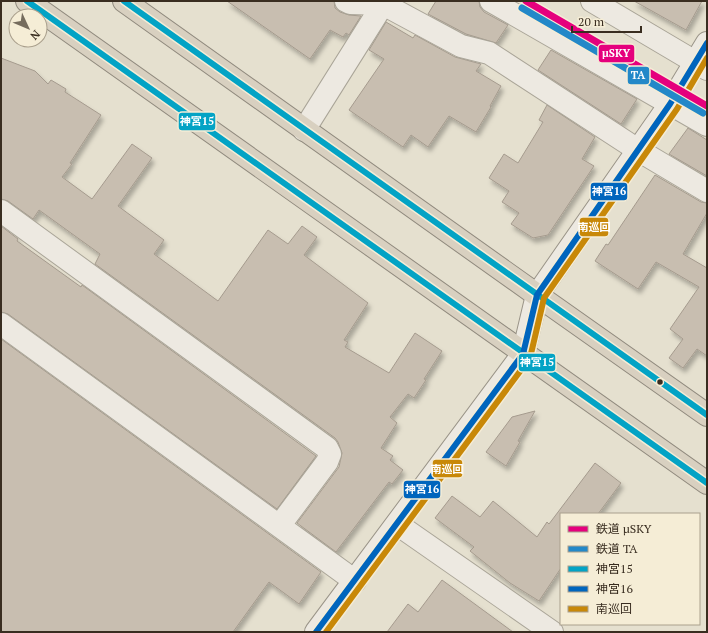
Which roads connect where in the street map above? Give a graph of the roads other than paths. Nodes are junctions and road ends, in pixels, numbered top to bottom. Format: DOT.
graph roads {
  1 [pos="26,1"];
  2 [pos="124,1"];
  3 [pos="346,1"];
  4 [pos="492,1"];
  5 [pos="592,1"];
  6 [pos="384,2"];
  7 [pos="707,43"];
  8 [pos="702,66"];
  9 [pos="670,104"];
  10 [pos="707,125"];
  11 [pos="304,130"];
  12 [pos="638,150"];
  13 [pos="707,191"];
  14 [pos="1,211"];
  15 [pos="537,296"];
  16 [pos="1,324"];
  17 [pos="523,354"];
  18 [pos="707,415"];
  19 [pos="707,483"];
  20 [pos="397,524"];
  21 [pos="280,526"];
  22 [pos="355,581"];
  23 [pos="316,632"];
  24 [pos="552,632"];
  1 -- 17 [label="highway"];
  2 -- 11 [label="highway"];
  3 -- 6 [label="street"];
  4 -- 9 [label="street"];
  5 -- 8 [label="street"];
  6 -- 11 [label="street"];
  6 -- 12 [label="street"];
  7 -- 8 [label="street"];
  8 -- 9 [label="street"];
  9 -- 10 [label="street"];
  9 -- 12 [label="street"];
  11 -- 15 [label="highway"];
  12 -- 13 [label="street"];
  12 -- 15 [label="street"];
  14 -- 21 [label="street"];
  15 -- 17 [label="street"];
  15 -- 18 [label="highway"];
  16 -- 21 [label="street"];
  17 -- 19 [label="highway"];
  17 -- 20 [label="street"];
  20 -- 22 [label="street"];
  20 -- 24 [label="street"];
  21 -- 22 [label="street"];
  22 -- 23 [label="street"];
}
